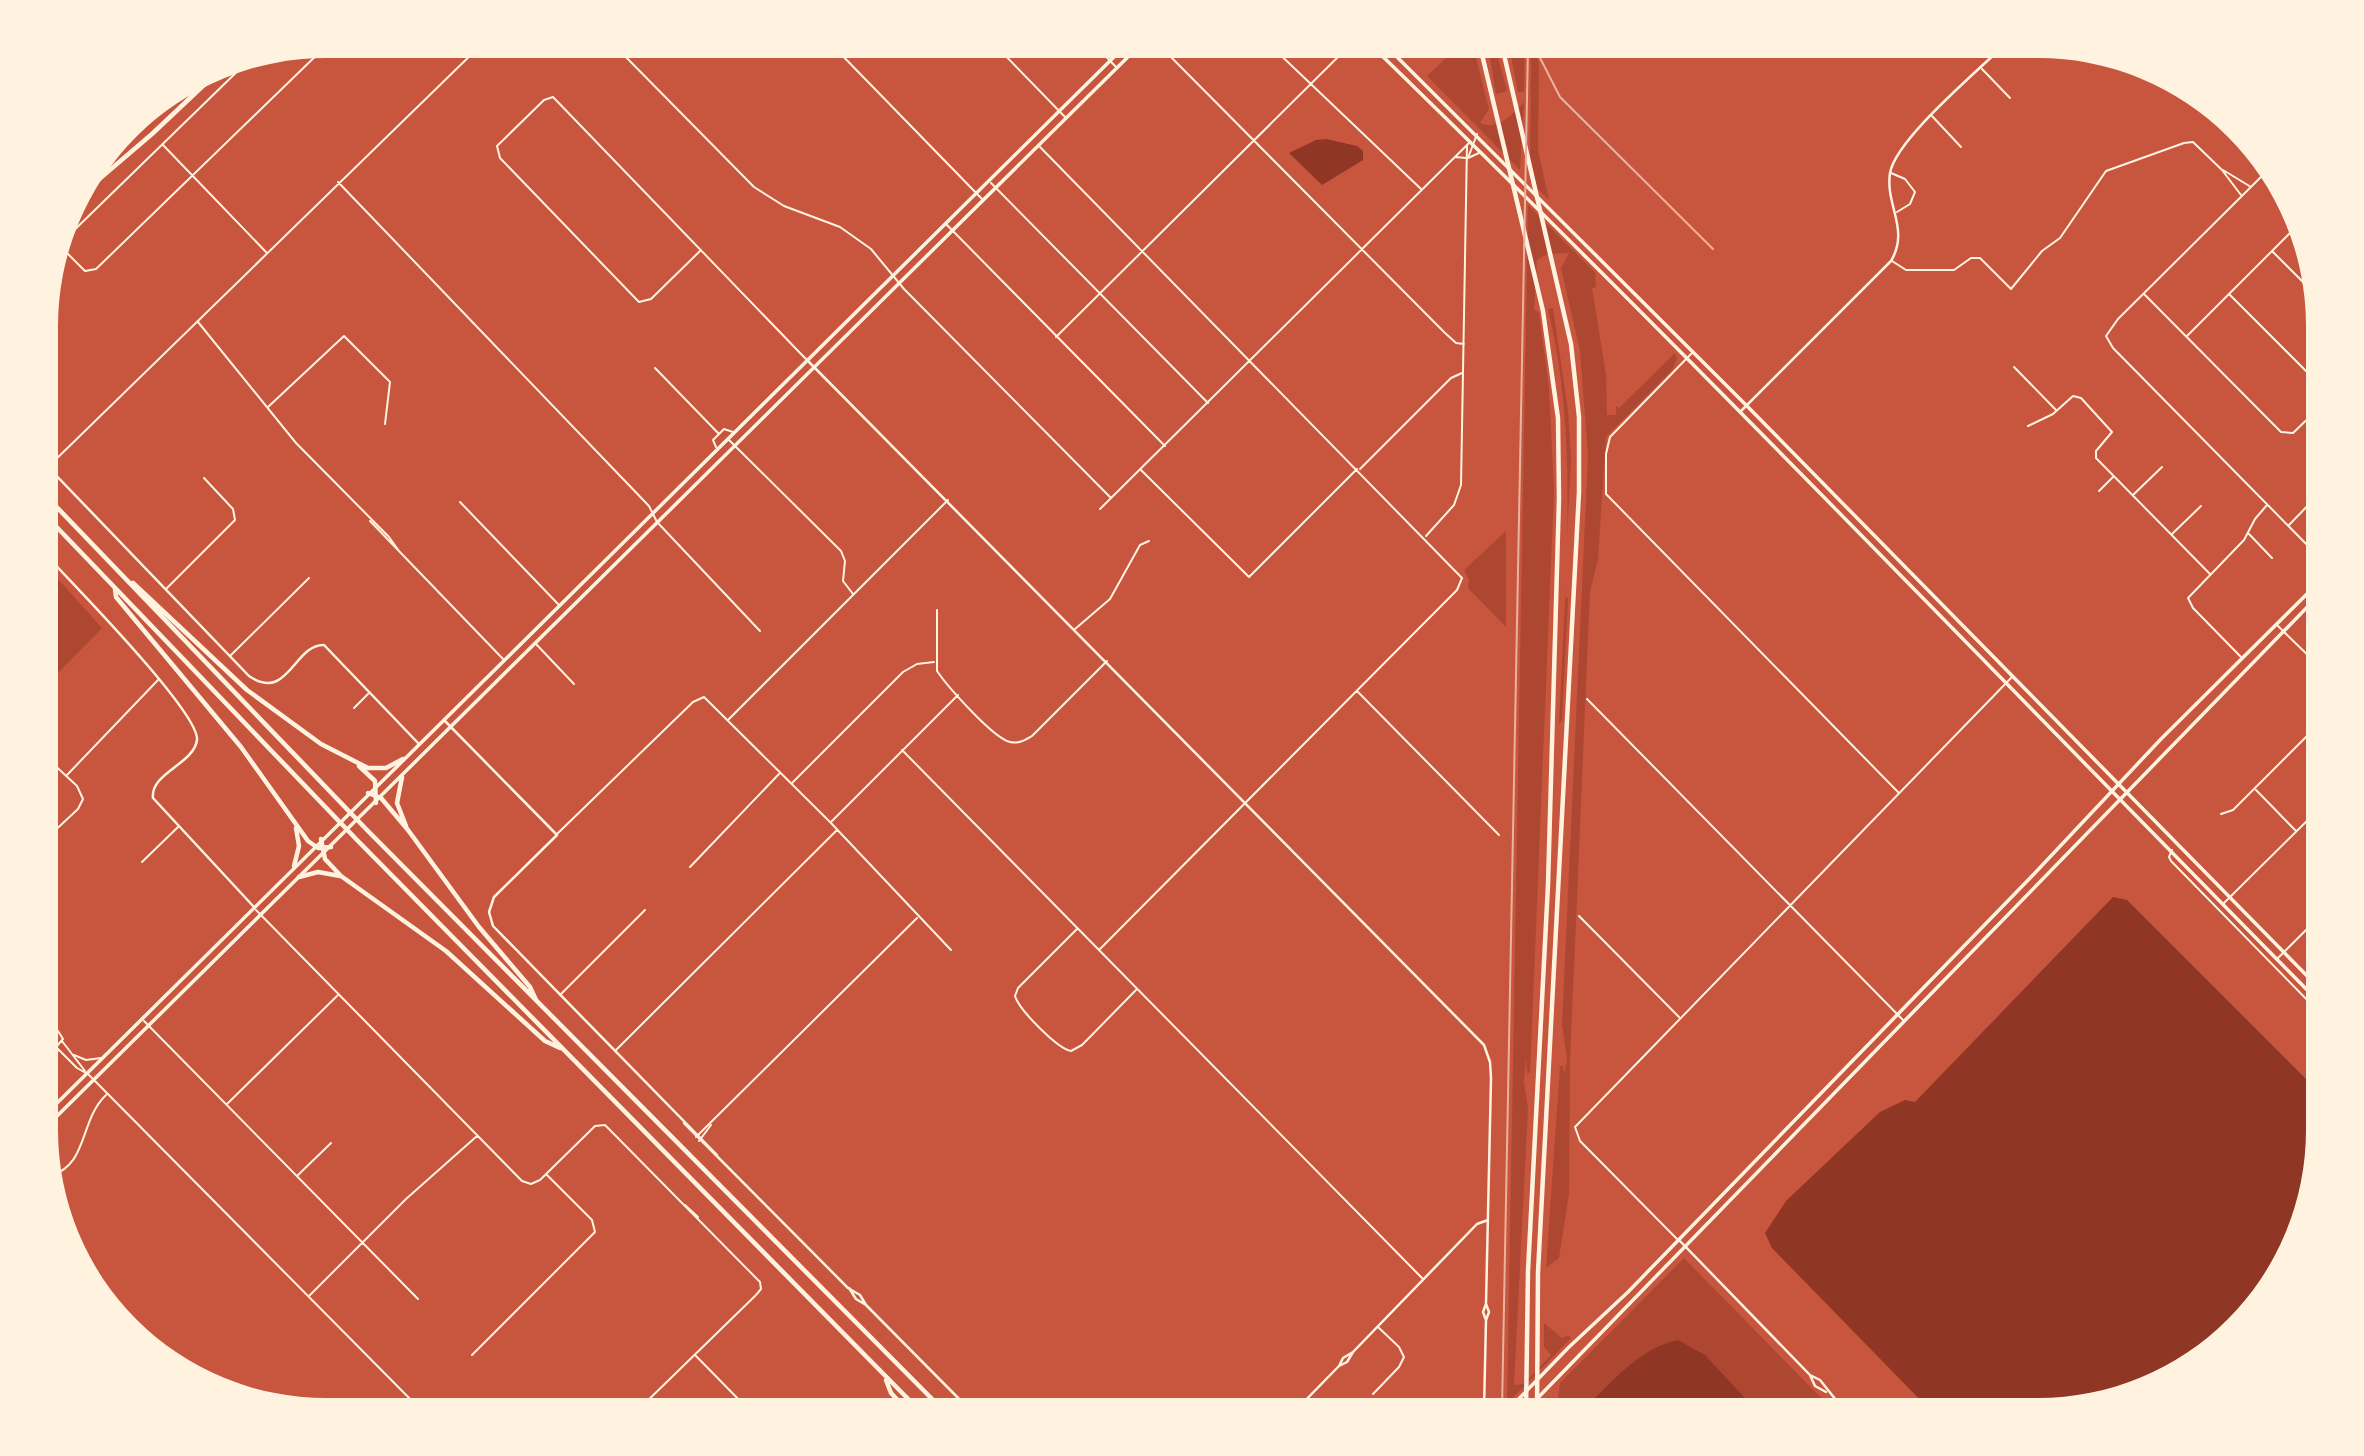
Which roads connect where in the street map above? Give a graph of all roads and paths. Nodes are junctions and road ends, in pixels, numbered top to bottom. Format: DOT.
graph roads {
  1 [pos="314,58"];
  2 [pos="467,58"];
  3 [pos="627,58"];
  4 [pos="845,58"];
  5 [pos="1008,58"];
  6 [pos="1126,58"];
  7 [pos="1172,58"];
  8 [pos="1283,58"];
  9 [pos="1337,58"];
  10 [pos="1385,58"];
  11 [pos="1400,58"];
  12 [pos="1482,58"];
  13 [pos="1504,58"];
  14 [pos="1991,58"];
  15 [pos="1110,60"];
  16 [pos="1117,67"];
  17 [pos="1981,68"];
  18 [pos="235,74"];
  19 [pos="1421,77"];
  20 [pos="1310,84"];
  21 [pos="198,90"];
  22 [pos="1421,91"];
  23 [pos="2010,98"];
  24 [pos="1059,111"];
  25 [pos="1932,116"];
  26 [pos="1066,118"];
  27 [pos="1477,134"];
  28 [pos="1031,138"];
  29 [pos="1254,141"];
  30 [pos="1469,143"];
  31 [pos="162,144"];
  32 [pos="1038,145"];
  33 [pos="1475,145"];
  34 [pos="1961,147"];
  35 [pos="1482,152"];
  36 [pos="1455,157"];
  37 [pos="1467,159"];
  38 [pos="2222,170"];
  39 [pos="1890,173"];
  40 [pos="105,174"];
  41 [pos="192,176"];
  42 [pos="2261,177"];
  43 [pos="989,181"];
  44 [pos="338,182"];
  45 [pos="995,187"];
  46 [pos="2251,187"];
  47 [pos="1422,190"];
  48 [pos="976,193"];
  49 [pos="2242,196"];
  50 [pos="983,200"];
  51 [pos="1897,212"];
  52 [pos="946,224"];
  53 [pos="77,227"];
  54 [pos="952,230"];
  55 [pos="2290,233"];
  56 [pos="1585,242"];
  57 [pos="1578,249"];
  58 [pos="701,250"];
  59 [pos="1362,250"];
  60 [pos="1144,251"];
  61 [pos="2272,251"];
  62 [pos="267,253"];
  63 [pos="68,254"];
  64 [pos="1891,261"];
  65 [pos="894,274"];
  66 [pos="2302,281"];
  67 [pos="899,283"];
  68 [pos="1099,293"];
  69 [pos="2144,293"];
  70 [pos="2229,294"];
  71 [pos="198,321"];
  72 [pos="2186,336"];
  73 [pos="1056,337"];
  74 [pos="1464,344"];
  75 [pos="1693,351"];
  76 [pos="1687,358"];
  77 [pos="1251,360"];
  78 [pos="808,361"];
  79 [pos="815,367"];
  80 [pos="2014,367"];
  81 [pos="655,368"];
  82 [pos="2306,371"];
  83 [pos="1463,373"];
  84 [pos="1208,404"];
  85 [pos="1747,405"];
  86 [pos="267,408"];
  87 [pos="2056,411"];
  88 [pos="1740,412"];
  89 [pos="1762,421"];
  90 [pos="2306,421"];
  91 [pos="385,424"];
  92 [pos="2028,426"];
  93 [pos="1755,428"];
  94 [pos="734,433"];
  95 [pos="719,434"];
  96 [pos="728,439"];
  97 [pos="735,446"];
  98 [pos="1166,447"];
  99 [pos="718,449"];
  100 [pos="58,457"];
  101 [pos="2162,467"];
  102 [pos="1359,469"];
  103 [pos="1141,470"];
  104 [pos="1811,470"];
  105 [pos="58,477"];
  106 [pos="1804,477"];
  107 [pos="2114,477"];
  108 [pos="204,478"];
  109 [pos="2099,491"];
  110 [pos="2133,496"];
  111 [pos="1111,498"];
  112 [pos="948,500"];
  113 [pos="460,502"];
  114 [pos="2268,505"];
  115 [pos="2201,506"];
  116 [pos="2306,507"];
  117 [pos="58,508"];
  118 [pos="1100,509"];
  119 [pos="654,512"];
  120 [pos="657,523"];
  121 [pos="2288,525"];
  122 [pos="58,528"];
  123 [pos="1871,531"];
  124 [pos="2249,534"];
  125 [pos="2171,535"];
  126 [pos="1425,537"];
  127 [pos="1864,537"];
  128 [pos="1149,541"];
  129 [pos="2306,544"];
  130 [pos="2272,558"];
  131 [pos="1905,565"];
  132 [pos="58,568"];
  133 [pos="1898,571"];
  134 [pos="2210,574"];
  135 [pos="124,576"];
  136 [pos="309,578"];
  137 [pos="1922,582"];
  138 [pos="115,588"];
  139 [pos="165,589"];
  140 [pos="1915,589"];
  141 [pos="853,594"];
  142 [pos="2306,595"];
  143 [pos="560,606"];
  144 [pos="2306,608"];
  145 [pos="937,610"];
  146 [pos="1958,619"];
  147 [pos="2277,625"];
  148 [pos="1951,626"];
  149 [pos="1075,629"];
  150 [pos="760,631"];
  151 [pos="2283,631"];
  152 [pos="535,643"];
  153 [pos="2306,653"];
  154 [pos="229,657"];
  155 [pos="2243,658"];
  156 [pos="504,660"];
  157 [pos="1107,661"];
  158 [pos="936,662"];
  159 [pos="511,667"];
  160 [pos="2014,675"];
  161 [pos="159,679"];
  162 [pos="2007,682"];
  163 [pos="574,684"];
  164 [pos="1357,691"];
  165 [pos="370,692"];
  166 [pos="958,695"];
  167 [pos="1587,699"];
  168 [pos="354,708"];
  169 [pos="444,719"];
  170 [pos="728,719"];
  171 [pos="451,727"];
  172 [pos="2306,738"];
  173 [pos="419,744"];
  174 [pos="902,750"];
  175 [pos="427,751"];
  176 [pos="403,760"];
  177 [pos="359,766"];
  178 [pos="58,767"];
  179 [pos="781,773"];
  180 [pos="67,775"];
  181 [pos="402,777"];
  182 [pos="2119,782"];
  183 [pos="792,783"];
  184 [pos="377,785"];
  185 [pos="2112,789"];
  186 [pos="2255,789"];
  187 [pos="2127,790"];
  188 [pos="1899,792"];
  189 [pos="368,793"];
  190 [pos="2120,796"];
  191 [pos="379,797"];
  192 [pos="1246,802"];
  193 [pos="376,803"];
  194 [pos="2221,814"];
  195 [pos="830,822"];
  196 [pos="2306,822"];
  197 [pos="295,824"];
  198 [pos="58,827"];
  199 [pos="178,827"];
  200 [pos="408,830"];
  201 [pos="837,830"];
  202 [pos="2297,831"];
  203 [pos="557,835"];
  204 [pos="1499,835"];
  205 [pos="321,839"];
  206 [pos="314,846"];
  207 [pos="331,847"];
  208 [pos="323,848"];
  209 [pos="2172,850"];
  210 [pos="2186,851"];
  211 [pos="323,855"];
  212 [pos="142,862"];
  213 [pos="294,866"];
  214 [pos="690,867"];
  215 [pos="341,876"];
  216 [pos="299,877"];
  217 [pos="2230,898"];
  218 [pos="1789,905"];
  219 [pos="2223,905"];
  220 [pos="254,908"];
  221 [pos="645,910"];
  222 [pos="260,915"];
  223 [pos="1579,916"];
  224 [pos="918,917"];
  225 [pos="1988,921"];
  226 [pos="1994,928"];
  227 [pos="1077,929"];
  228 [pos="2306,931"];
  229 [pos="951,950"];
  230 [pos="1099,950"];
  231 [pos="2284,952"];
  232 [pos="2277,959"];
  233 [pos="191,970"];
  234 [pos="2306,975"];
  235 [pos="198,976"];
  236 [pos="1137,989"];
  237 [pos="2306,989"];
  238 [pos="338,994"];
  239 [pos="560,996"];
  240 [pos="2306,999"];
  241 [pos="538,1004"];
  242 [pos="1898,1014"];
  243 [pos="1680,1017"];
  244 [pos="142,1019"];
  245 [pos="1904,1021"];
  246 [pos="148,1026"];
  247 [pos="58,1031"];
  248 [pos="62,1041"];
  249 [pos="58,1045"];
  250 [pos="60,1050"];
  251 [pos="564,1050"];
  252 [pos="614,1052"];
  253 [pos="73,1054"];
  254 [pos="103,1058"];
  255 [pos="87,1073"];
  256 [pos="93,1080"];
  257 [pos="107,1094"];
  258 [pos="58,1102"];
  259 [pos="227,1105"];
  260 [pos="58,1115"];
  261 [pos="711,1124"];
  262 [pos="477,1135"];
  263 [pos="697,1135"];
  264 [pos="1780,1135"];
  265 [pos="701,1139"];
  266 [pos="1787,1141"];
  267 [pos="331,1143"];
  268 [pos="61,1170"];
  269 [pos="547,1174"];
  270 [pos="297,1176"];
  271 [pos="684,1204"];
  272 [pos="699,1219"];
  273 [pos="1488,1220"];
  274 [pos="1679,1240"];
  275 [pos="363,1242"];
  276 [pos="1684,1247"];
  277 [pos="1423,1279"];
  278 [pos="308,1297"];
  279 [pos="418,1299"];
  280 [pos="1378,1326"];
  281 [pos="472,1355"];
  282 [pos="695,1355"];
  283 [pos="1810,1375"];
  284 [pos="884,1376"];
  285 [pos="1826,1392"];
  286 [pos="1373,1394"];
  287 [pos="409,1398"];
  288 [pos="650,1398"];
  289 [pos="737,1398"];
  290 [pos="896,1398"];
  291 [pos="907,1398"];
  292 [pos="930,1398"];
  293 [pos="958,1398"];
  294 [pos="1308,1398"];
  295 [pos="1484,1398"];
  296 [pos="1520,1398"];
  297 [pos="1526,1398"];
  298 [pos="1537,1398"];
  299 [pos="1538,1398"];
  300 [pos="1832,1398"];
  1 -- 41 [label="street"];
  2 -- 44 [label="street"];
  3 -- 65 [label="street"];
  4 -- 48 [label="street"];
  5 -- 24 [label="street"];
  6 -- 16 [label="main road"];
  7 -- 29 [label="street"];
  8 -- 20 [label="street"];
  9 -- 20 [label="street"];
  10 -- 22 [label="main road"];
  11 -- 19 [label="main road"];
  12 -- 297 [label="highway"];
  13 -- 298 [label="highway"];
  14 -- 17 [label="street"];
  15 -- 16 [label="street"];
  15 -- 24 [label="main road"];
  16 -- 26 [label="main road"];
  17 -- 23 [label="street"];
  17 -- 25 [label="street"];
  18 -- 31 [label="street"];
  19 -- 22 [label="main road"];
  19 -- 27 [label="main road"];
  20 -- 29 [label="street"];
  20 -- 47 [label="street"];
  21 -- 40 [label="highway"];
  22 -- 30 [label="main road"];
  24 -- 26 [label="street"];
  24 -- 28 [label="main road"];
  25 -- 34 [label="street"];
  25 -- 39 [label="street"];
  26 -- 32 [label="main road"];
  27 -- 30 [label="main road"];
  27 -- 33 [label="street"];
  27 -- 56 [label="main road"];
  28 -- 32 [label="main road"];
  28 -- 43 [label="main road"];
  29 -- 59 [label="street"];
  29 -- 60 [label="street"];
  30 -- 33 [label="main road"];
  30 -- 36 [label="street"];
  30 -- 37 [label="street"];
  31 -- 41 [label="street"];
  31 -- 53 [label="street"];
  32 -- 45 [label="main road"];
  32 -- 60 [label="street"];
  33 -- 35 [label="main road"];
  33 -- 37 [label="street"];
  35 -- 37 [label="street"];
  35 -- 57 [label="main road"];
  36 -- 37 [label="street"];
  36 -- 47 [label="street"];
  37 -- 74 [label="street"];
  38 -- 46 [label="street"];
  38 -- 49 [label="street"];
  38 -- 64 [label="street"];
  39 -- 51 [label="street"];
  39 -- 51 [label="street"];
  41 -- 62 [label="street"];
  41 -- 63 [label="street"];
  42 -- 46 [label="street"];
  43 -- 45 [label="street"];
  43 -- 48 [label="main road"];
  44 -- 62 [label="street"];
  44 -- 119 [label="street"];
  45 -- 50 [label="main road"];
  45 -- 68 [label="street"];
  46 -- 49 [label="street"];
  47 -- 59 [label="street"];
  48 -- 50 [label="street"];
  48 -- 52 [label="main road"];
  49 -- 69 [label="street"];
  50 -- 54 [label="main road"];
  51 -- 64 [label="street"];
  52 -- 54 [label="street"];
  52 -- 65 [label="main road"];
  54 -- 67 [label="main road"];
  54 -- 73 [label="street"];
  55 -- 61 [label="street"];
  56 -- 57 [label="main road"];
  56 -- 75 [label="main road"];
  57 -- 76 [label="main road"];
  58 -- 58 [label="street"];
  58 -- 78 [label="street"];
  59 -- 74 [label="street"];
  59 -- 77 [label="street"];
  60 -- 68 [label="street"];
  60 -- 77 [label="street"];
  61 -- 66 [label="street"];
  61 -- 70 [label="street"];
  62 -- 71 [label="street"];
  64 -- 85 [label="street"];
  65 -- 67 [label="street"];
  65 -- 78 [label="main road"];
  67 -- 79 [label="main road"];
  67 -- 111 [label="street"];
  68 -- 73 [label="street"];
  68 -- 84 [label="street"];
  69 -- 72 [label="street"];
  69 -- 114 [label="street"];
  70 -- 72 [label="street"];
  70 -- 82 [label="street"];
  71 -- 86 [label="street"];
  71 -- 100 [label="street"];
  72 -- 90 [label="street"];
  73 -- 98 [label="street"];
  74 -- 83 [label="street"];
  75 -- 76 [label="street"];
  75 -- 85 [label="main road"];
  76 -- 88 [label="main road"];
  76 -- 188 [label="street"];
  77 -- 84 [label="street"];
  77 -- 102 [label="street"];
  78 -- 79 [label="street"];
  78 -- 94 [label="main road"];
  79 -- 97 [label="main road"];
  79 -- 112 [label="street"];
  80 -- 87 [label="street"];
  81 -- 95 [label="street"];
  83 -- 102 [label="street"];
  83 -- 126 [label="street"];
  84 -- 98 [label="street"];
  85 -- 88 [label="street"];
  85 -- 89 [label="main road"];
  86 -- 91 [label="street"];
  86 -- 156 [label="street"];
  87 -- 92 [label="street"];
  87 -- 107 [label="street"];
  88 -- 93 [label="main road"];
  89 -- 93 [label="main road"];
  89 -- 104 [label="main road"];
  93 -- 106 [label="main road"];
  94 -- 95 [label="street"];
  94 -- 96 [label="main road"];
  95 -- 99 [label="street"];
  96 -- 97 [label="street"];
  96 -- 99 [label="main road"];
  97 -- 120 [label="main road"];
  97 -- 141 [label="street"];
  98 -- 103 [label="street"];
  99 -- 119 [label="main road"];
  101 -- 110 [label="street"];
  102 -- 103 [label="street"];
  102 -- 126 [label="street"];
  103 -- 111 [label="street"];
  104 -- 106 [label="main road"];
  104 -- 123 [label="main road"];
  105 -- 139 [label="street"];
  106 -- 127 [label="main road"];
  107 -- 109 [label="street"];
  107 -- 110 [label="street"];
  108 -- 139 [label="street"];
  110 -- 125 [label="street"];
  111 -- 118 [label="street"];
  112 -- 141 [label="street"];
  112 -- 149 [label="street"];
  113 -- 143 [label="street"];
  114 -- 121 [label="street"];
  114 -- 124 [label="street"];
  115 -- 125 [label="street"];
  116 -- 121 [label="street"];
  117 -- 135 [label="highway"];
  119 -- 120 [label="street"];
  119 -- 143 [label="main road"];
  120 -- 150 [label="street"];
  120 -- 152 [label="main road"];
  121 -- 129 [label="street"];
  122 -- 138 [label="highway"];
  123 -- 127 [label="main road"];
  123 -- 131 [label="main road"];
  124 -- 130 [label="street"];
  124 -- 134 [label="street"];
  125 -- 134 [label="street"];
  126 -- 164 [label="street"];
  127 -- 133 [label="main road"];
  128 -- 149 [label="street"];
  131 -- 133 [label="main road"];
  131 -- 137 [label="main road"];
  132 -- 161 [label="street"];
  133 -- 140 [label="main road"];
  134 -- 155 [label="street"];
  135 -- 177 [label="highway"];
  135 -- 241 [label="highway"];
  136 -- 154 [label="street"];
  137 -- 140 [label="main road"];
  137 -- 146 [label="main road"];
  138 -- 197 [label="highway"];
  138 -- 251 [label="highway"];
  139 -- 154 [label="street"];
  140 -- 148 [label="main road"];
  141 -- 170 [label="street"];
  142 -- 147 [label="main road"];
  143 -- 156 [label="main road"];
  144 -- 151 [label="main road"];
  145 -- 158 [label="street"];
  146 -- 148 [label="main road"];
  146 -- 160 [label="main road"];
  147 -- 151 [label="street"];
  147 -- 155 [label="main road"];
  148 -- 162 [label="main road"];
  149 -- 157 [label="street"];
  151 -- 153 [label="street"];
  151 -- 187 [label="main road"];
  152 -- 159 [label="main road"];
  152 -- 163 [label="street"];
  154 -- 165 [label="street"];
  155 -- 182 [label="main road"];
  156 -- 159 [label="main road"];
  156 -- 169 [label="main road"];
  157 -- 166 [label="street"];
  157 -- 192 [label="street"];
  158 -- 166 [label="street"];
  158 -- 183 [label="street"];
  159 -- 171 [label="main road"];
  160 -- 162 [label="street"];
  160 -- 182 [label="main road"];
  161 -- 180 [label="street"];
  161 -- 199 [label="street"];
  162 -- 185 [label="main road"];
  162 -- 188 [label="street"];
  164 -- 192 [label="street"];
  164 -- 204 [label="street"];
  165 -- 168 [label="street"];
  165 -- 173 [label="street"];
  166 -- 174 [label="street"];
  167 -- 218 [label="street"];
  169 -- 171 [label="street"];
  169 -- 173 [label="main road"];
  170 -- 179 [label="street"];
  170 -- 203 [label="street"];
  171 -- 175 [label="main road"];
  171 -- 203 [label="street"];
  172 -- 186 [label="street"];
  173 -- 175 [label="main road"];
  173 -- 176 [label="main road"];
  174 -- 195 [label="street"];
  174 -- 227 [label="street"];
  175 -- 181 [label="main road"];
  176 -- 177 [label="highway"];
  176 -- 184 [label="main road"];
  177 -- 184 [label="highway"];
  178 -- 180 [label="street"];
  179 -- 183 [label="street"];
  179 -- 214 [label="street"];
  180 -- 198 [label="street"];
  181 -- 191 [label="main road"];
  181 -- 200 [label="highway"];
  182 -- 185 [label="main road"];
  182 -- 187 [label="main road"];
  183 -- 195 [label="street"];
  184 -- 189 [label="main road"];
  184 -- 191 [label="highway"];
  185 -- 190 [label="main road"];
  185 -- 225 [label="main road"];
  186 -- 194 [label="street"];
  186 -- 202 [label="street"];
  187 -- 190 [label="main road"];
  187 -- 210 [label="main road"];
  188 -- 218 [label="street"];
  189 -- 191 [label="highway"];
  189 -- 205 [label="main road"];
  190 -- 209 [label="main road"];
  190 -- 226 [label="main road"];
  191 -- 193 [label="highway"];
  191 -- 200 [label="highway"];
  192 -- 230 [label="street"];
  192 -- 273 [label="street"];
  193 -- 207 [label="main road"];
  195 -- 201 [label="street"];
  196 -- 202 [label="street"];
  197 -- 206 [label="highway"];
  197 -- 213 [label="highway"];
  199 -- 212 [label="street"];
  199 -- 220 [label="street"];
  200 -- 241 [label="highway"];
  201 -- 224 [label="street"];
  201 -- 252 [label="street"];
  202 -- 217 [label="street"];
  203 -- 239 [label="street"];
  205 -- 206 [label="main road"];
  205 -- 208 [label="highway"];
  206 -- 208 [label="highway"];
  206 -- 213 [label="main road"];
  207 -- 208 [label="highway"];
  207 -- 211 [label="main road"];
  208 -- 211 [label="highway"];
  209 -- 210 [label="main road"];
  209 -- 219 [label="main road"];
  209 -- 240 [label="street"];
  210 -- 217 [label="main road"];
  211 -- 215 [label="highway"];
  211 -- 216 [label="main road"];
  213 -- 220 [label="main road"];
  215 -- 216 [label="highway"];
  215 -- 251 [label="highway"];
  216 -- 222 [label="main road"];
  217 -- 219 [label="street"];
  217 -- 231 [label="main road"];
  218 -- 242 [label="street"];
  218 -- 243 [label="street"];
  219 -- 232 [label="main road"];
  220 -- 222 [label="street"];
  220 -- 233 [label="main road"];
  221 -- 239 [label="street"];
  222 -- 235 [label="main road"];
  222 -- 238 [label="street"];
  223 -- 243 [label="street"];
  224 -- 229 [label="street"];
  224 -- 261 [label="street"];
  225 -- 226 [label="main road"];
  225 -- 242 [label="main road"];
  226 -- 245 [label="main road"];
  227 -- 230 [label="street"];
  227 -- 236 [label="street"];
  228 -- 231 [label="street"];
  230 -- 236 [label="street"];
  231 -- 232 [label="street"];
  231 -- 234 [label="main road"];
  232 -- 237 [label="main road"];
  233 -- 235 [label="main road"];
  233 -- 244 [label="main road"];
  235 -- 246 [label="main road"];
  236 -- 277 [label="street"];
  238 -- 259 [label="street"];
  238 -- 262 [label="street"];
  239 -- 252 [label="street"];
  241 -- 292 [label="highway"];
  242 -- 245 [label="street"];
  242 -- 264 [label="main road"];
  243 -- 274 [label="street"];
  244 -- 246 [label="street"];
  244 -- 254 [label="main road"];
  245 -- 266 [label="main road"];
  246 -- 256 [label="main road"];
  246 -- 259 [label="street"];
  247 -- 248 [label="street"];
  248 -- 249 [label="street"];
  248 -- 253 [label="street"];
  250 -- 255 [label="street"];
  251 -- 284 [label="highway"];
  252 -- 263 [label="street"];
  253 -- 254 [label="street"];
  253 -- 255 [label="street"];
  254 -- 255 [label="main road"];
  255 -- 256 [label="street"];
  255 -- 258 [label="main road"];
  256 -- 257 [label="street"];
  256 -- 260 [label="main road"];
  257 -- 268 [label="street"];
  257 -- 278 [label="street"];
  259 -- 270 [label="street"];
  261 -- 263 [label="street"];
  261 -- 265 [label="street"];
  262 -- 269 [label="street"];
  262 -- 275 [label="street"];
  263 -- 265 [label="street"];
  264 -- 266 [label="main road"];
  264 -- 274 [label="main road"];
  265 -- 293 [label="street"];
  266 -- 276 [label="main road"];
  267 -- 270 [label="street"];
  269 -- 271 [label="street"];
  269 -- 281 [label="street"];
  270 -- 275 [label="street"];
  271 -- 272 [label="street"];
  271 -- 272 [label="street"];
  272 -- 282 [label="street"];
  273 -- 277 [label="street"];
  273 -- 295 [label="street"];
  274 -- 276 [label="street"];
  274 -- 296 [label="main road"];
  275 -- 278 [label="street"];
  275 -- 279 [label="street"];
  276 -- 283 [label="street"];
  276 -- 299 [label="main road"];
  277 -- 280 [label="street"];
  278 -- 287 [label="street"];
  280 -- 286 [label="street"];
  280 -- 294 [label="street"];
  282 -- 288 [label="street"];
  282 -- 289 [label="street"];
  283 -- 285 [label="street"];
  283 -- 285 [label="street"];
  284 -- 290 [label="highway"];
  284 -- 291 [label="highway"];
  285 -- 300 [label="street"];
}
